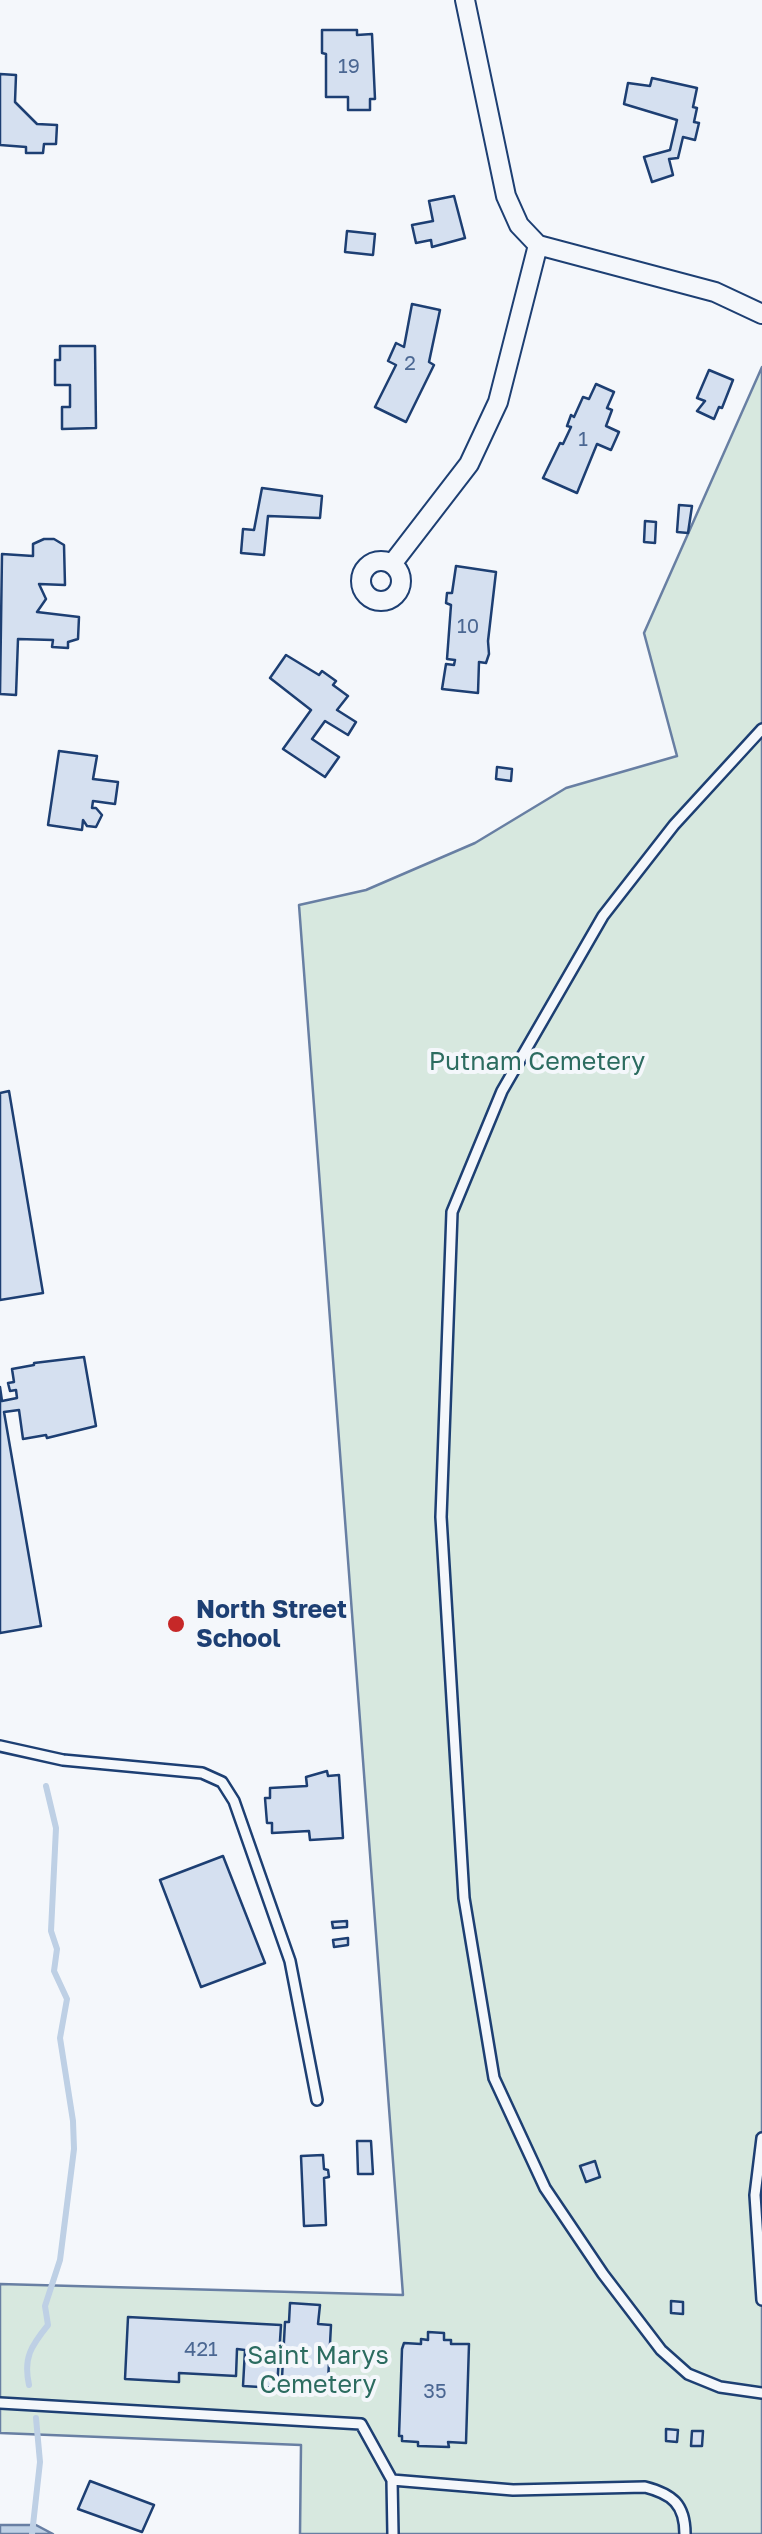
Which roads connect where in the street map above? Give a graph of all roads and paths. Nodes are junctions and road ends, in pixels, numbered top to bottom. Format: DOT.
graph roads {
  1 [pos="465,0"];
  2 [pos="538,245"];
  3 [pos="762,314"];
  4 [pos="392,564"];
  5 [pos="762,729"];
  6 [pos="0,1746"];
  7 [pos="318,2100"];
  8 [pos="762,2138"];
  9 [pos="762,2300"];
  10 [pos="762,2393"];
  11 [pos="0,2402"];
  12 [pos="392,2480"];
  13 [pos="392,2534"];
  14 [pos="684,2534"];
  1 -- 2 [label="street"];
  2 -- 3 [label="street"];
  2 -- 4 [label="street"];
  5 -- 10 [label="lane"];
  6 -- 7 [label="lane"];
  8 -- 9 [label="lane"];
  11 -- 12 [label="lane"];
  12 -- 13 [label="lane"];
  12 -- 14 [label="lane"];
}
